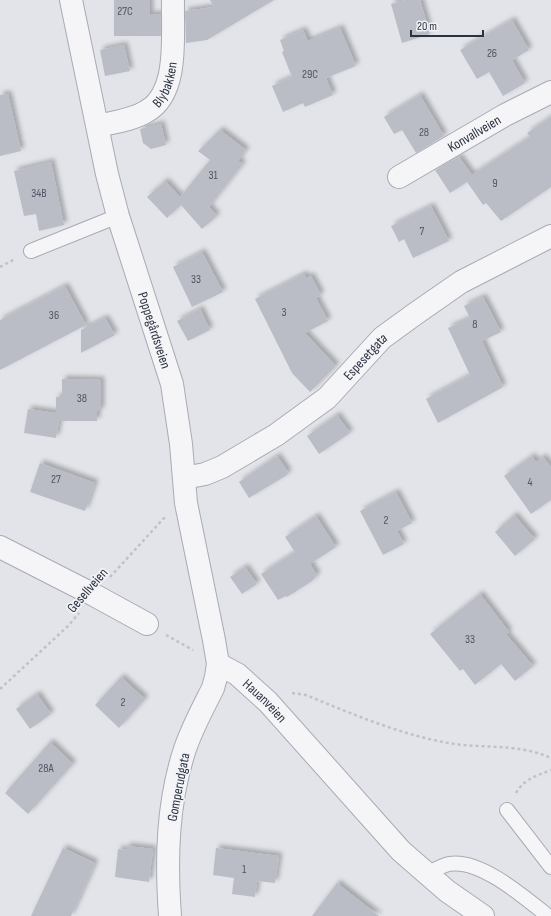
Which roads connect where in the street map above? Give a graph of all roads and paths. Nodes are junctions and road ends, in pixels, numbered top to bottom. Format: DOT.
graph roads {
  1 [pos="71,0"];
  2 [pos="173,0"];
  3 [pos="551,92"];
  4 [pos="98,126"];
  5 [pos="400,177"];
  6 [pos="118,216"];
  7 [pos="551,236"];
  8 [pos="31,251"];
  9 [pos="184,478"];
  10 [pos="186,503"];
  11 [pos="0,547"];
  12 [pos="94,594"];
  13 [pos="147,624"];
  14 [pos="218,664"];
  15 [pos="0,689"];
  16 [pos="268,702"];
  17 [pos="551,758"];
  18 [pos="551,770"];
  19 [pos="507,810"];
  20 [pos="551,867"];
  21 [pos="426,874"];
  22 [pos="170,916"];
  23 [pos="483,916"];
  24 [pos="550,916"];
  1 -- 4 [label="street, Poppegårdsveien"];
  2 -- 4 [label="street, Blybakken"];
  3 -- 5 [label="street, Konvallveien"];
  4 -- 6 [label="street, Poppegårdsveien"];
  6 -- 8 [label="lane"];
  6 -- 9 [label="street, Poppegårdsveien"];
  7 -- 9 [label="street, Espesetgata"];
  9 -- 10 [label="street, Poppegårdsveien"];
  10 -- 12 [label="path, Gesellveien"];
  10 -- 14 [label="street, Poppegårdsveien"];
  11 -- 12 [label="street"];
  12 -- 13 [label="street"];
  12 -- 15 [label="path, Gesellveien"];
  13 -- 14 [label="path"];
  14 -- 16 [label="street, Hauanveien"];
  14 -- 22 [label="street, Gomperudgata"];
  16 -- 17 [label="path"];
  16 -- 21 [label="street, Hauanveien"];
  18 -- 19 [label="path"];
  19 -- 20 [label="lane"];
  21 -- 23 [label="street, Hauanveien"];
  21 -- 24 [label="lane"];
}
